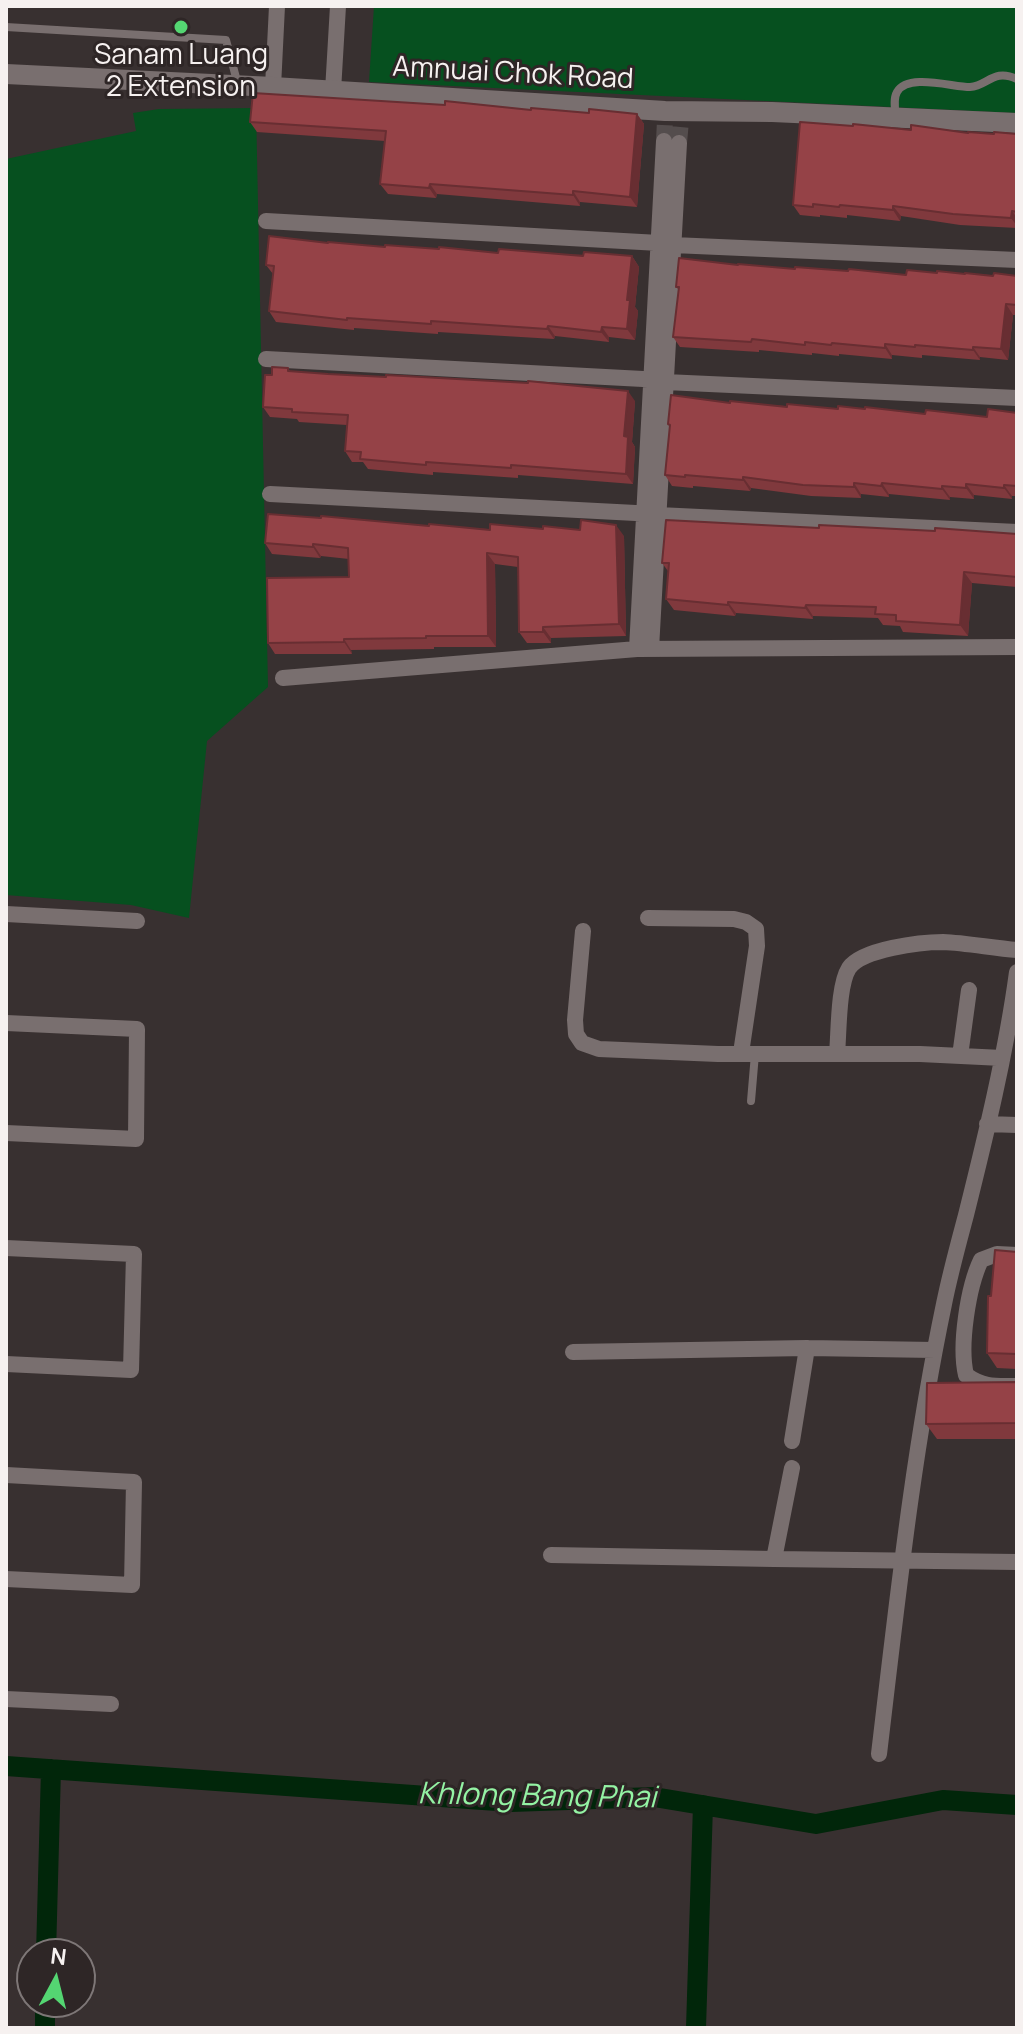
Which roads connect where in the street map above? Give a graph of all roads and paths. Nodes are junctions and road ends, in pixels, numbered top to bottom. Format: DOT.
graph roads {
  1 [pos="277,6"];
  2 [pos="338,6"];
  3 [pos="6,27"];
  4 [pos="6,74"];
  5 [pos="1017,79"];
  6 [pos="238,86"];
  7 [pos="273,87"];
  8 [pos="333,91"];
  9 [pos="896,118"];
  10 [pos="1017,123"];
  11 [pos="671,142"];
  12 [pos="266,221"];
  13 [pos="666,244"];
  14 [pos="1017,260"];
  15 [pos="266,359"];
  16 [pos="658,381"];
  17 [pos="1017,398"];
  18 [pos="270,494"];
  19 [pos="651,514"];
  20 [pos="1017,532"];
  21 [pos="1017,647"];
  22 [pos="644,649"];
  23 [pos="283,678"];
  24 [pos="6,914"];
  25 [pos="648,918"];
  26 [pos="137,921"];
  27 [pos="583,931"];
  28 [pos="1017,950"];
  29 [pos="1017,972"];
  30 [pos="969,990"];
  31 [pos="6,1023"];
  32 [pos="748,1053"];
  33 [pos="837,1054"];
  34 [pos="960,1056"];
  35 [pos="1002,1058"];
  36 [pos="751,1101"];
  37 [pos="987,1124"];
  38 [pos="1017,1125"];
  39 [pos="6,1133"];
  40 [pos="6,1248"];
  41 [pos="1017,1255"];
  42 [pos="807,1348"];
  43 [pos="935,1350"];
  44 [pos="573,1352"];
  45 [pos="6,1364"];
  46 [pos="1017,1386"];
  47 [pos="792,1441"];
  48 [pos="792,1468"];
  49 [pos="6,1475"];
  50 [pos="551,1555"];
  51 [pos="774,1559"];
  52 [pos="902,1560"];
  53 [pos="1017,1562"];
  54 [pos="6,1579"];
  55 [pos="6,1699"];
  56 [pos="111,1704"];
  57 [pos="879,1754"];
  1 -- 7 [label="street"];
  2 -- 8 [label="street"];
  3 -- 6 [label="lane"];
  4 -- 6 [label="street, Amnuai Chok Road"];
  5 -- 9 [label="lane"];
  6 -- 7 [label="street, Amnuai Chok Road"];
  7 -- 8 [label="street, Amnuai Chok Road"];
  8 -- 9 [label="street, Amnuai Chok Road"];
  9 -- 10 [label="street, Amnuai Chok Road"];
  11 -- 13 [label="street"];
  12 -- 13 [label="street"];
  13 -- 14 [label="street"];
  13 -- 16 [label="street"];
  15 -- 16 [label="street"];
  16 -- 17 [label="street"];
  16 -- 19 [label="street"];
  18 -- 19 [label="street"];
  19 -- 20 [label="street"];
  19 -- 22 [label="street"];
  21 -- 22 [label="street"];
  22 -- 23 [label="street"];
  24 -- 26 [label="street"];
  25 -- 32 [label="street"];
  27 -- 32 [label="street"];
  28 -- 33 [label="street"];
  29 -- 35 [label="street"];
  30 -- 34 [label="street"];
  31 -- 39 [label="street"];
  32 -- 33 [label="street"];
  32 -- 36 [label="lane"];
  33 -- 34 [label="street"];
  34 -- 35 [label="street"];
  35 -- 37 [label="street"];
  37 -- 38 [label="street"];
  37 -- 43 [label="street"];
  40 -- 45 [label="street"];
  41 -- 46 [label="street"];
  42 -- 43 [label="street"];
  42 -- 44 [label="street"];
  42 -- 47 [label="street"];
  43 -- 52 [label="street"];
  48 -- 51 [label="street"];
  49 -- 54 [label="street"];
  50 -- 51 [label="street"];
  51 -- 52 [label="street"];
  52 -- 53 [label="street"];
  52 -- 57 [label="street"];
  55 -- 56 [label="street"];
}
